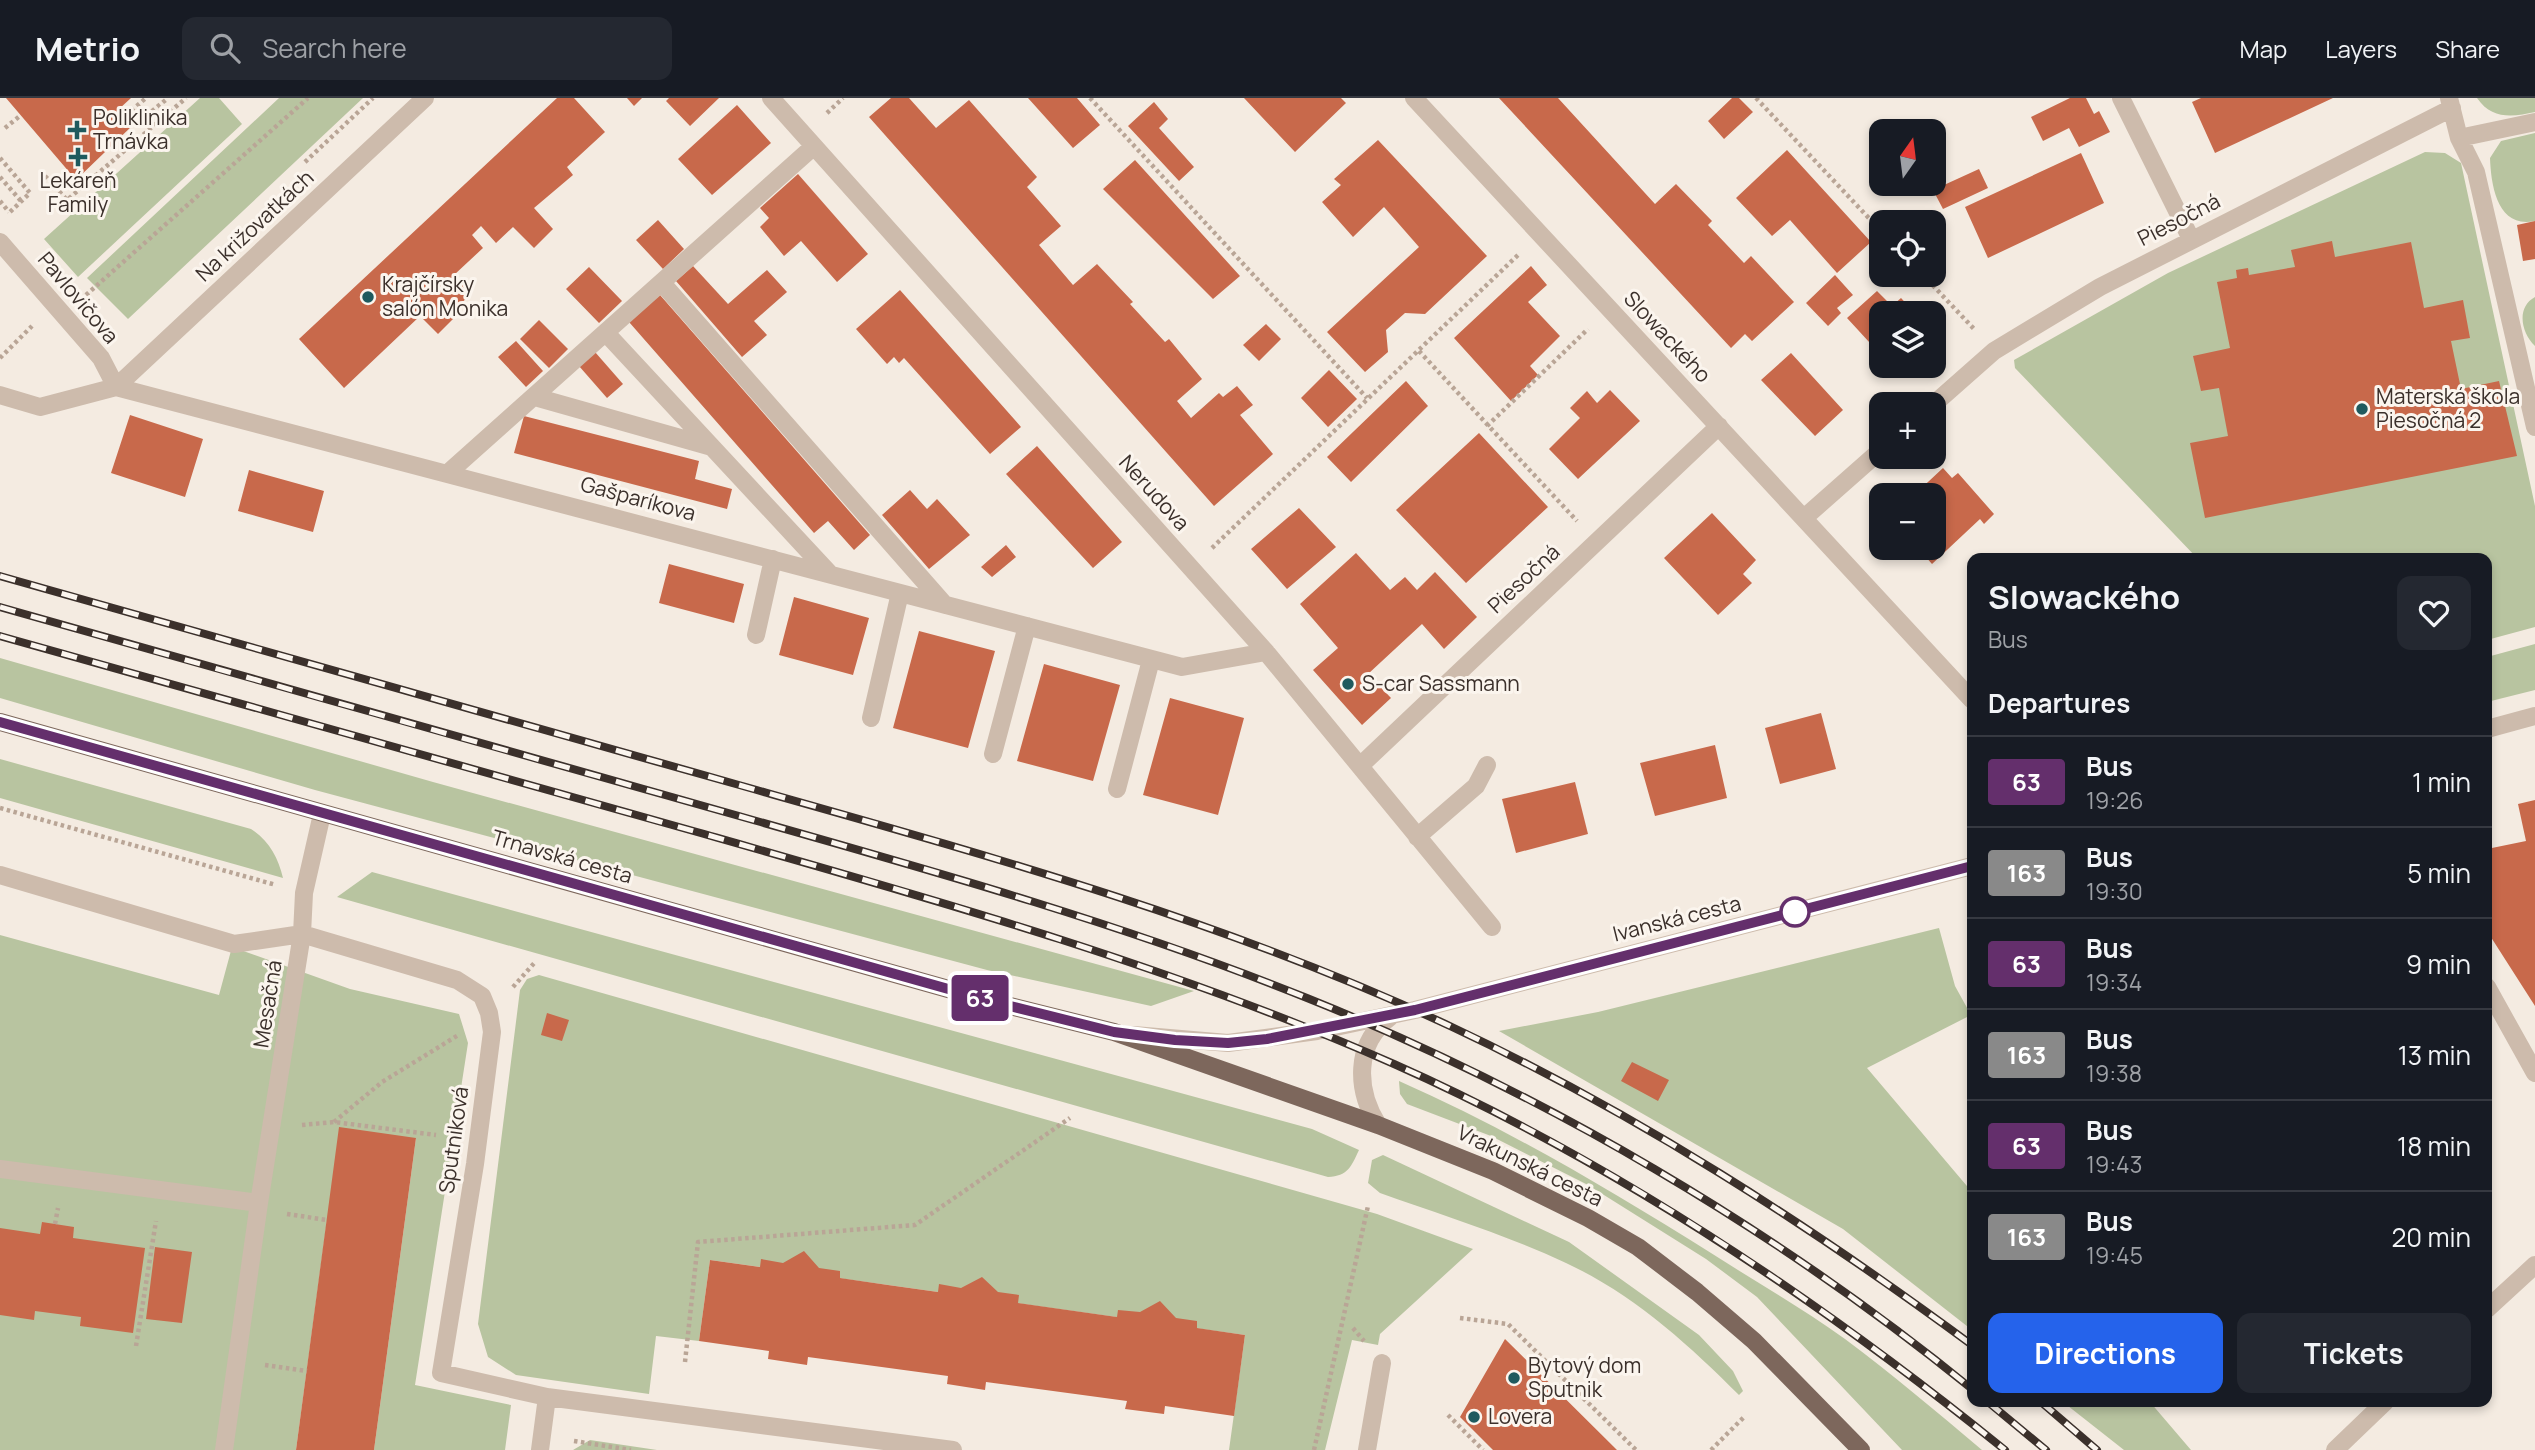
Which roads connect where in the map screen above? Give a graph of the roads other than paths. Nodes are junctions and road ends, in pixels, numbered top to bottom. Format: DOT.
graph roads {
  1 [pos="425,98"];
  2 [pos="771,98"];
  3 [pos="1414,98"];
  4 [pos="2121,98"];
  5 [pos="2451,103"];
  6 [pos="2535,122"];
  7 [pos="2459,138"];
  8 [pos="813,147"];
  9 [pos="2191,239"];
  10 [pos="0,242"];
  11 [pos="662,283"];
  12 [pos="606,333"];
  13 [pos="116,387"];
  14 [pos="1946,393"];
  15 [pos="0,396"];
  16 [pos="535,397"];
  17 [pos="1719,426"];
  18 [pos="2535,427"];
  19 [pos="712,447"];
  20 [pos="1869,461"];
  21 [pos="448,472"];
  22 [pos="1804,518"];
  23 [pos="773,559"];
  24 [pos="829,573"];
  25 [pos="900,593"];
  26 [pos="945,605"];
  27 [pos="1027,626"];
  28 [pos="756,635"];
  29 [pos="1266,652"];
  30 [pos="1151,660"];
  31 [pos="1967,695"];
  32 [pos="2535,716"];
  33 [pos="871,718"];
  34 [pos="0,722"];
  35 [pos="2492,728"];
  36 [pos="993,754"];
  37 [pos="1361,765"];
  38 [pos="1487,765"];
  39 [pos="1117,789"];
  40 [pos="321,814"];
  41 [pos="1417,838"];
  42 [pos="1967,867"];
  43 [pos="0,875"];
  44 [pos="1492,927"];
  45 [pos="302,934"];
  46 [pos="2492,996"];
  47 [pos="1393,1015"];
  48 [pos="1114,1032"];
  49 [pos="2535,1073"];
  50 [pos="1378,1125"];
  51 [pos="0,1169"];
  52 [pos="259,1206"];
  53 [pos="2535,1265"];
  54 [pos="2492,1304"];
  55 [pos="1382,1363"];
  56 [pos="547,1397"];
  57 [pos="2380,1407"];
  58 [pos="541,1443"];
  59 [pos="890,1446"];
  60 [pos="224,1450"];
  61 [pos="953,1450"];
  62 [pos="1367,1450"];
  63 [pos="1861,1450"];
  64 [pos="2335,1450"];
  1 -- 13 [label="street, Na križovatkách"];
  2 -- 8 [label="street, Nerudova"];
  3 -- 17 [label="street, Slowackého"];
  4 -- 9 [label="street"];
  5 -- 7 [label="street"];
  5 -- 9 [label="street, Piesočná"];
  6 -- 7 [label="street"];
  7 -- 18 [label="street"];
  8 -- 11 [label="street"];
  8 -- 29 [label="street, Nerudova"];
  9 -- 14 [label="street, Piesočná"];
  10 -- 13 [label="street, Pavlovičova"];
  11 -- 12 [label="street"];
  11 -- 26 [label="street"];
  12 -- 16 [label="street"];
  12 -- 19 [label="street"];
  13 -- 15 [label="street, Gašparíkova"];
  13 -- 21 [label="street, Gašparíkova"];
  16 -- 19 [label="street"];
  16 -- 21 [label="street"];
  17 -- 22 [label="street, Slowackého"];
  17 -- 37 [label="street, Piesočná"];
  19 -- 24 [label="street"];
  20 -- 22 [label="street"];
  21 -- 23 [label="street, Gašparíkova"];
  22 -- 31 [label="street, Slowackého"];
  23 -- 24 [label="street, Gašparíkova"];
  23 -- 28 [label="street"];
  24 -- 25 [label="street, Gašparíkova"];
  25 -- 26 [label="street, Gašparíkova"];
  25 -- 33 [label="street"];
  26 -- 27 [label="street, Gašparíkova"];
  27 -- 30 [label="street, Gašparíkova"];
  27 -- 36 [label="street"];
  29 -- 30 [label="street, Gašparíkova"];
  29 -- 37 [label="street, Nerudova"];
  30 -- 39 [label="street"];
  32 -- 35 [label="street"];
  34 -- 40 [label="main road, Trnavská cesta"];
  37 -- 41 [label="street, Nerudova"];
  38 -- 41 [label="street"];
  40 -- 45 [label="street, Mesačná"];
  40 -- 48 [label="main road, Trnavská cesta"];
  41 -- 44 [label="street, Nerudova"];
  42 -- 47 [label="street, Ivanská cesta"];
  43 -- 45 [label="street"];
  45 -- 52 [label="street, Mesačná"];
  45 -- 56 [label="street, Sputniková"];
  46 -- 49 [label="street"];
  47 -- 48 [label="street, Ivanská cesta"];
  47 -- 50 [label="street"];
  48 -- 50 [label="main road, Vrakunská cesta"];
  50 -- 63 [label="main road, Vrakunská cesta"];
  51 -- 52 [label="street"];
  52 -- 60 [label="street, Mesačná"];
  53 -- 54 [label="street"];
  55 -- 62 [label="street"];
  56 -- 58 [label="street"];
  56 -- 59 [label="street, Sputniková"];
  57 -- 64 [label="street"];
  59 -- 61 [label="street, Sputniková"];
}
